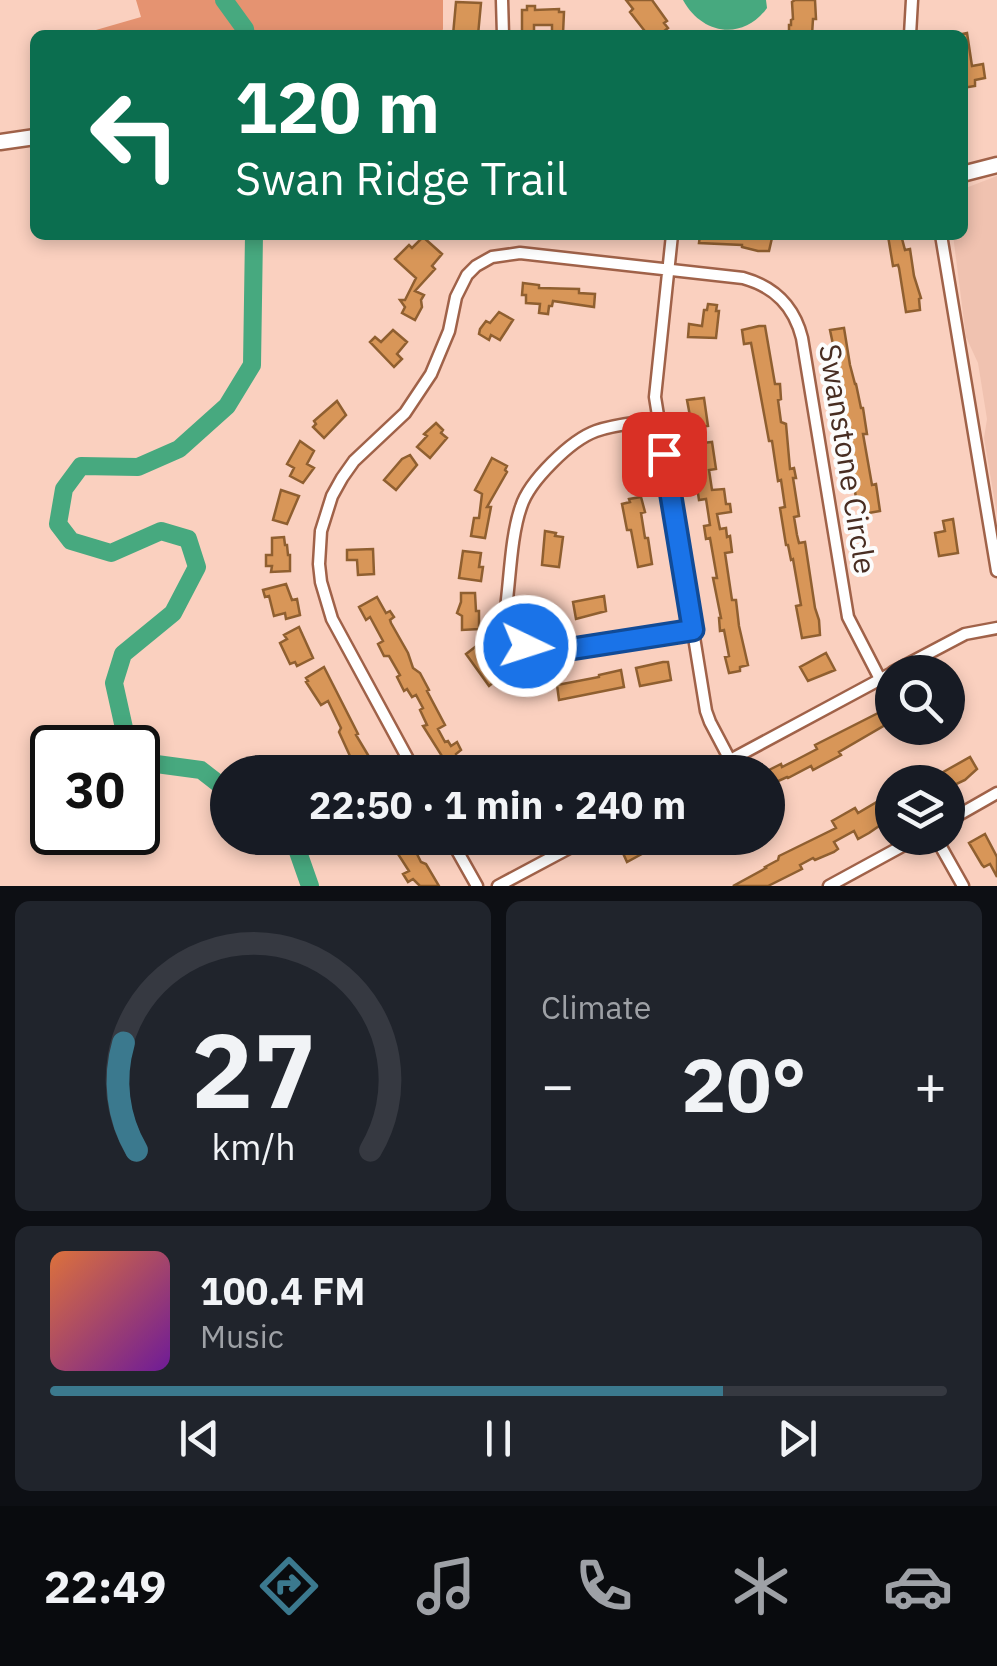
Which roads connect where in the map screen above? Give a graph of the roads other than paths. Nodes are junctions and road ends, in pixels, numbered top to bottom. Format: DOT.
graph roads {
  1 [pos="502,0"];
  2 [pos="912,0"];
  3 [pos="503,30"];
  4 [pos="910,30"];
  5 [pos="30,138"];
  6 [pos="0,142"];
  7 [pos="997,165"];
  8 [pos="968,172"];
  9 [pos="671,240"];
  10 [pos="943,240"];
  11 [pos="668,270"];
  12 [pos="658,420"];
  13 [pos="997,571"];
  14 [pos="997,628"];
  15 [pos="693,630"];
  16 [pos="926,655"];
  17 [pos="875,669"];
  18 [pos="875,682"];
  19 [pos="406,755"];
  20 [pos="727,755"];
  21 [pos="739,755"];
  22 [pos="997,794"];
  23 [pos="965,812"];
  24 [pos="459,855"];
  25 [pos="556,855"];
  26 [pos="886,855"];
  27 [pos="946,855"];
  28 [pos="476,886"];
  29 [pos="498,886"];
  30 [pos="829,886"];
  31 [pos="963,886"];
  1 -- 3 [label="street"];
  2 -- 4 [label="street"];
  5 -- 6 [label="main road"];
  7 -- 8 [label="main road"];
  9 -- 11 [label="street"];
  10 -- 13 [label="street"];
  11 -- 12 [label="street"];
  11 -- 17 [label="street, Swanstone Circle"];
  11 -- 19 [label="street, Swanstone Circle"];
  12 -- 15 [label="street"];
  12 -- 15 [label="street"];
  14 -- 16 [label="street"];
  15 -- 20 [label="street"];
  18 -- 21 [label="street"];
  22 -- 23 [label="street"];
  24 -- 28 [label="street"];
  25 -- 29 [label="street"];
  26 -- 30 [label="street"];
  27 -- 31 [label="street"];
}
